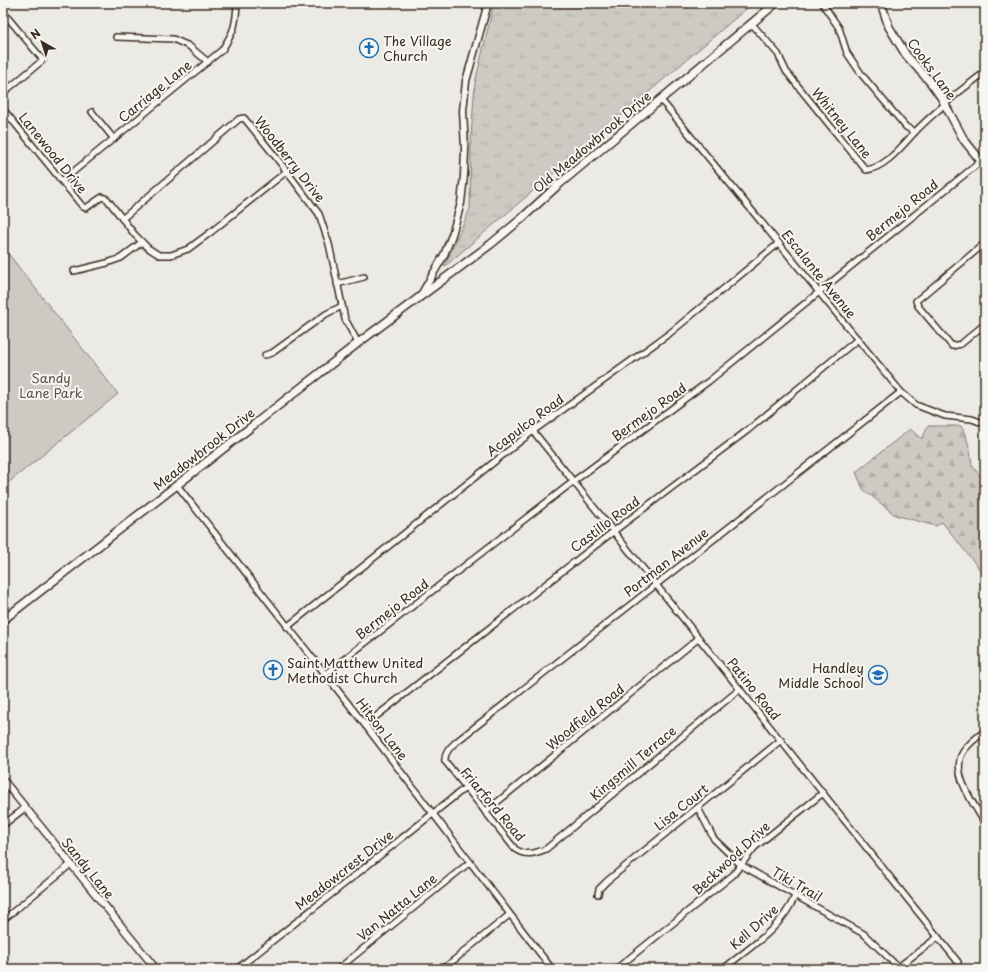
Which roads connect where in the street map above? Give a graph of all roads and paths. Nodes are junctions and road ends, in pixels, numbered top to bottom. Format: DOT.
graph roads {
  1 [pos="237,3"];
  2 [pos="486,3"];
  3 [pos="776,3"];
  4 [pos="822,3"];
  5 [pos="881,3"];
  6 [pos="3,12"];
  7 [pos="752,24"];
  8 [pos="116,37"];
  9 [pos="208,62"];
  10 [pos="985,72"];
  11 [pos="3,93"];
  12 [pos="661,100"];
  13 [pos="944,104"];
  14 [pos="3,109"];
  15 [pos="92,112"];
  16 [pos="915,132"];
  17 [pos="114,139"];
  18 [pos="984,161"];
  19 [pos="287,171"];
  20 [pos="62,181"];
  21 [pos="122,219"];
  22 [pos="142,242"];
  23 [pos="779,243"];
  24 [pos="985,243"];
  25 [pos="74,271"];
  26 [pos="364,277"];
  27 [pos="337,284"];
  28 [pos="819,292"];
  29 [pos="420,296"];
  30 [pos="342,306"];
  31 [pos="985,324"];
  32 [pos="858,339"];
  33 [pos="358,343"];
  34 [pos="265,355"];
  35 [pos="901,392"];
  36 [pos="985,424"];
  37 [pos="533,430"];
  38 [pos="574,481"];
  39 [pos="177,485"];
  40 [pos="614,531"];
  41 [pos="656,584"];
  42 [pos="3,620"];
  43 [pos="287,627"];
  44 [pos="699,638"];
  45 [pos="325,674"];
  46 [pos="740,689"];
  47 [pos="365,725"];
  48 [pos="985,731"];
  49 [pos="781,740"];
  50 [pos="447,751"];
  51 [pos="3,780"];
  52 [pos="465,788"];
  53 [pos="823,793"];
  54 [pos="25,808"];
  55 [pos="698,808"];
  56 [pos="485,812"];
  57 [pos="433,813"];
  58 [pos="985,823"];
  59 [pos="3,826"];
  60 [pos="538,852"];
  61 [pos="470,862"];
  62 [pos="71,864"];
  63 [pos="741,865"];
  64 [pos="598,894"];
  65 [pos="795,896"];
  66 [pos="509,915"];
  67 [pos="3,920"];
  68 [pos="938,937"];
  69 [pos="958,962"];
  70 [pos="3,964"];
  71 [pos="550,967"];
  72 [pos="153,968"];
  73 [pos="897,968"];
  74 [pos="7,969"];
  75 [pos="237,969"];
  76 [pos="338,969"];
  77 [pos="443,969"];
  78 [pos="543,969"];
  79 [pos="616,969"];
  80 [pos="723,969"];
  1 -- 9 [label="street, Carriage Lane"];
  2 -- 29 [label="street"];
  3 -- 7 [label="main road, Old Meadowbrook Drive"];
  4 -- 16 [label="street"];
  5 -- 13 [label="main road, Cooks Lane"];
  6 -- 11 [label="street"];
  7 -- 12 [label="main road, Old Meadowbrook Drive"];
  7 -- 16 [label="street, Whitney Lane"];
  8 -- 9 [label="street"];
  9 -- 17 [label="street, Carriage Lane"];
  10 -- 13 [label="street, Whitney Lane"];
  12 -- 23 [label="street, Escalante Avenue"];
  12 -- 29 [label="main road, Old Meadowbrook Drive"];
  13 -- 16 [label="street, Whitney Lane"];
  13 -- 18 [label="main road, Cooks Lane"];
  14 -- 20 [label="street, Lanewood Drive"];
  15 -- 17 [label="street"];
  17 -- 20 [label="street, Carriage Lane"];
  18 -- 28 [label="street, Bermejo Road"];
  19 -- 21 [label="street, Woodberry Drive"];
  19 -- 22 [label="street"];
  19 -- 27 [label="street, Woodberry Drive"];
  20 -- 21 [label="street, Lanewood Drive"];
  21 -- 22 [label="street"];
  22 -- 25 [label="street"];
  23 -- 28 [label="street, Escalante Avenue"];
  23 -- 37 [label="street, Acapulco Road"];
  24 -- 31 [label="street"];
  26 -- 27 [label="street"];
  27 -- 30 [label="street, Woodberry Drive"];
  28 -- 32 [label="street, Escalante Avenue"];
  28 -- 38 [label="street, Bermejo Road"];
  29 -- 33 [label="main road, Meadowbrook Drive"];
  30 -- 33 [label="street, Woodberry Drive"];
  30 -- 34 [label="street"];
  32 -- 35 [label="street, Escalante Avenue"];
  32 -- 40 [label="street, Castillo Road"];
  33 -- 39 [label="main road, Meadowbrook Drive"];
  35 -- 36 [label="street, Escalante Avenue"];
  35 -- 41 [label="street, Portman Avenue"];
  37 -- 38 [label="street, Patino Road"];
  37 -- 43 [label="street, Acapulco Road"];
  38 -- 40 [label="street, Patino Road"];
  38 -- 45 [label="street, Bermejo Road"];
  39 -- 42 [label="main road, Meadowbrook Drive"];
  39 -- 43 [label="street, Hitson Lane"];
  40 -- 41 [label="street, Patino Road"];
  40 -- 47 [label="street, Castillo Road"];
  41 -- 44 [label="street, Patino Road"];
  41 -- 50 [label="street, Portman Avenue"];
  43 -- 45 [label="street, Hitson Lane"];
  44 -- 46 [label="street, Patino Road"];
  44 -- 56 [label="street, Woodfield Road"];
  45 -- 47 [label="street, Hitson Lane"];
  46 -- 49 [label="street, Patino Road"];
  46 -- 60 [label="street, Kingsmill Terrace"];
  47 -- 57 [label="street, Hitson Lane"];
  48 -- 58 [label="street"];
  49 -- 53 [label="street, Patino Road"];
  49 -- 55 [label="street, Lisa Court"];
  50 -- 52 [label="street, Friarford Road"];
  51 -- 54 [label="street, Sandy Lane"];
  52 -- 56 [label="street, Friarford Road"];
  52 -- 57 [label="street, Meadowcrest Drive"];
  53 -- 63 [label="street, Beckwood Drive"];
  53 -- 68 [label="street, Patino Road"];
  54 -- 59 [label="street"];
  54 -- 62 [label="street, Sandy Lane"];
  55 -- 63 [label="street, Tiki Trail"];
  55 -- 64 [label="street, Lisa Court"];
  56 -- 60 [label="street, Friarford Road"];
  57 -- 61 [label="street, Hitson Lane"];
  57 -- 75 [label="street, Meadowcrest Drive"];
  61 -- 66 [label="street, Hitson Lane"];
  61 -- 76 [label="street, Van Natta Lane"];
  62 -- 67 [label="street"];
  62 -- 72 [label="street, Sandy Lane"];
  63 -- 65 [label="street, Tiki Trail"];
  63 -- 79 [label="street, Beckwood Drive"];
  65 -- 73 [label="street, Tiki Trail"];
  65 -- 80 [label="street, Kell Drive"];
  66 -- 71 [label="street, Hitson Lane"];
  66 -- 77 [label="street"];
  68 -- 69 [label="street, Patino Road"];
  68 -- 73 [label="street"];
  70 -- 74 [label="street"];
  71 -- 78 [label="street"];
}
